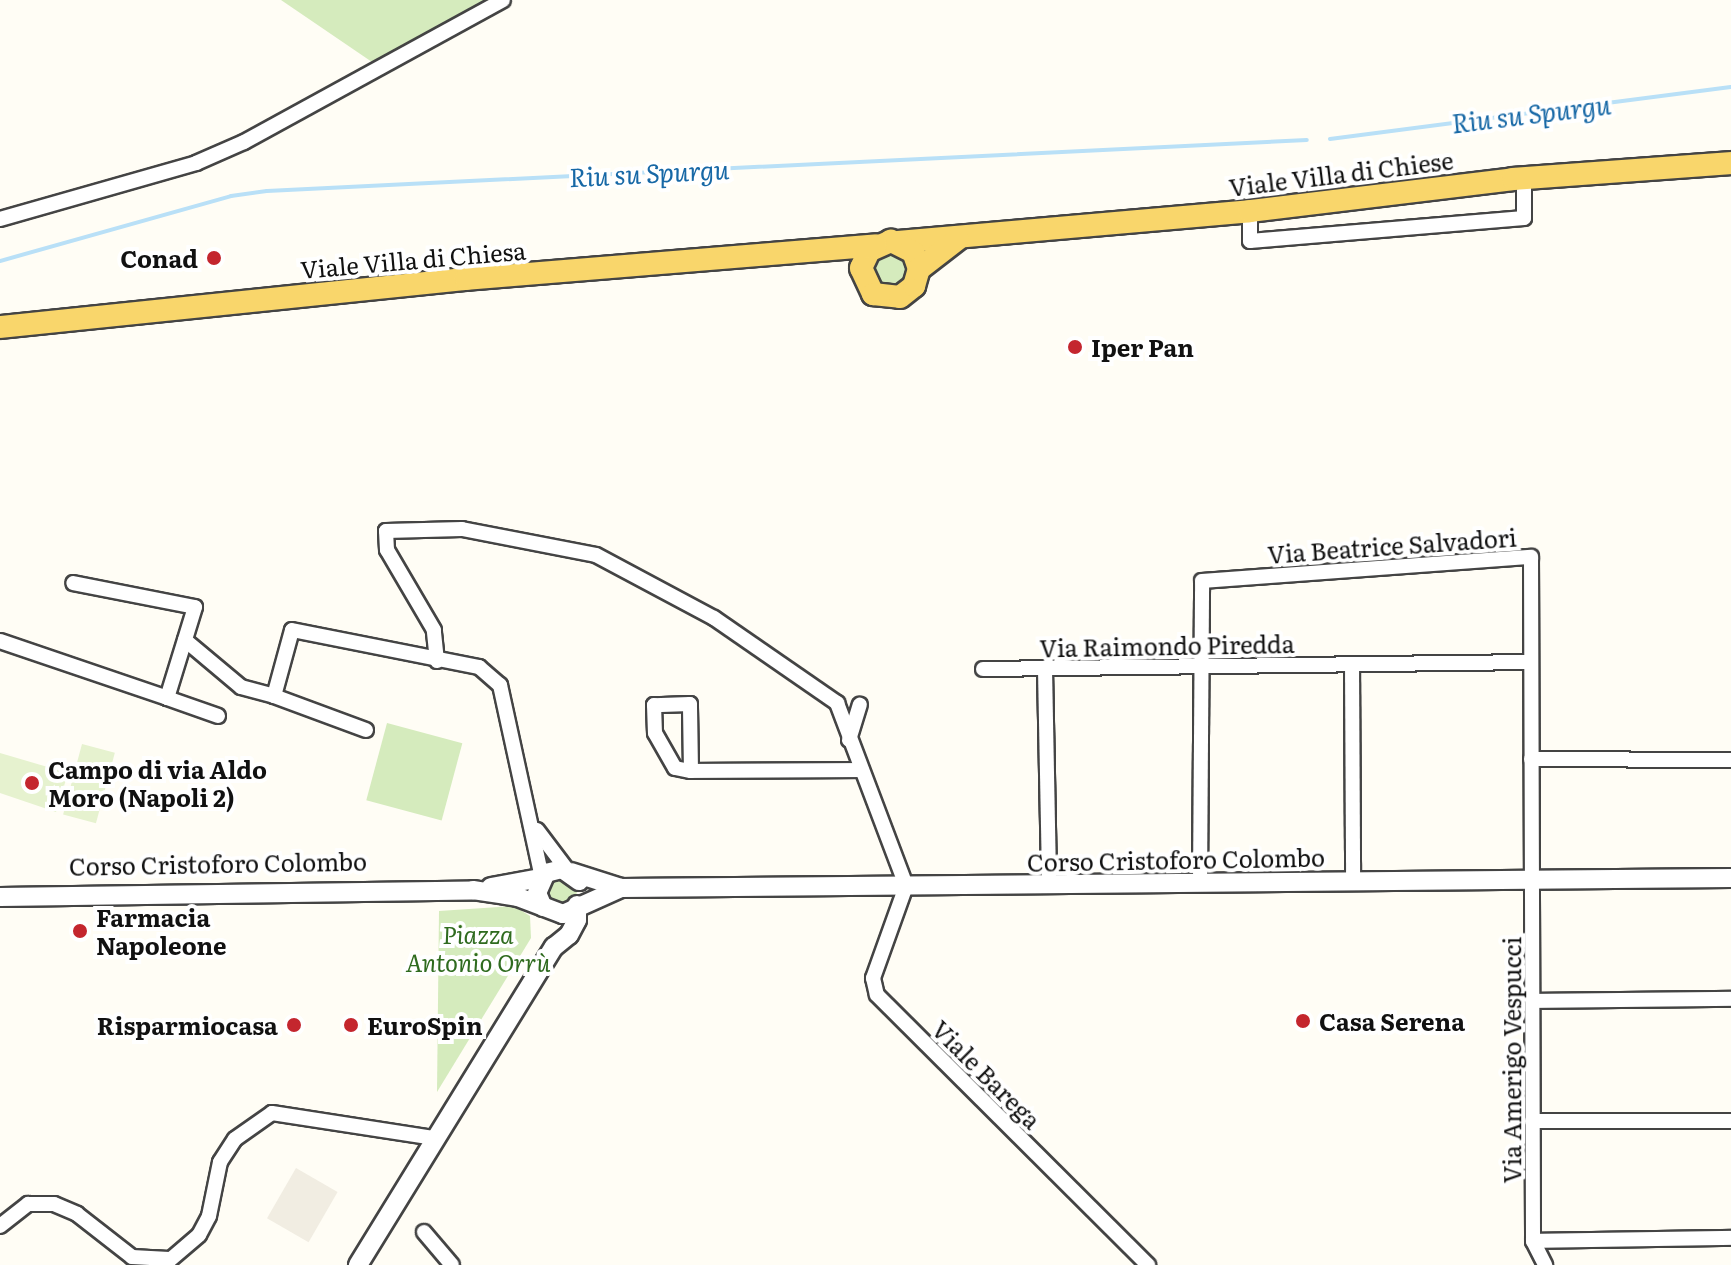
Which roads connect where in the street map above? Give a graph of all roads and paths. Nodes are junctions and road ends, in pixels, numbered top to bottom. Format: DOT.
graph roads {
  1 [pos="503,0"];
  2 [pos="1731,163"];
  3 [pos="1524,178"];
  4 [pos="1250,211"];
  5 [pos="0,219"];
  6 [pos="958,239"];
  7 [pos="887,243"];
  8 [pos="832,250"];
  9 [pos="861,268"];
  10 [pos="919,269"];
  11 [pos="0,327"];
  12 [pos="73,583"];
  13 [pos="185,640"];
  14 [pos="0,641"];
  15 [pos="437,661"];
  16 [pos="1530,662"];
  17 [pos="1352,664"];
  18 [pos="1203,666"];
  19 [pos="983,669"];
  20 [pos="1045,669"];
  21 [pos="274,696"];
  22 [pos="167,698"];
  23 [pos="860,705"];
  24 [pos="218,716"];
  25 [pos="366,730"];
  26 [pos="849,740"];
  27 [pos="1531,759"];
  28 [pos="1731,760"];
  29 [pos="859,770"];
  30 [pos="691,771"];
  31 [pos="535,827"];
  32 [pos="570,871"];
  33 [pos="541,878"];
  34 [pos="1731,878"];
  35 [pos="1534,879"];
  36 [pos="1353,881"];
  37 [pos="1200,883"];
  38 [pos="1049,884"];
  39 [pos="906,886"];
  40 [pos="621,888"];
  41 [pos="0,890"];
  42 [pos="435,890"];
  43 [pos="473,890"];
  44 [pos="0,897"];
  45 [pos="578,904"];
  46 [pos="546,909"];
  47 [pos="554,947"];
  48 [pos="1731,999"];
  49 [pos="1533,1001"];
  50 [pos="1532,1121"];
  51 [pos="1731,1121"];
  52 [pos="433,1138"];
  53 [pos="0,1226"];
  54 [pos="424,1232"];
  55 [pos="1731,1238"];
  56 [pos="1533,1241"];
  57 [pos="166,1262"];
  58 [pos="359,1265"];
  59 [pos="452,1265"];
  60 [pos="1148,1265"];
  61 [pos="1545,1265"];
  1 -- 5 [label="street"];
  2 -- 3 [label="main road, Viale Villa di Chiese"];
  3 -- 4 [label="main road, Viale Villa di Chiese"];
  3 -- 4 [label="street"];
  4 -- 6 [label="main road, Viale Villa di Chiese"];
  6 -- 7 [label="main road, Viale Villa di Chiesa"];
  6 -- 10 [label="main road"];
  7 -- 8 [label="main road, Viale Villa di Chiesa"];
  7 -- 9 [label="main road"];
  7 -- 10 [label="main road"];
  8 -- 9 [label="main road"];
  8 -- 11 [label="main road, Viale Villa di Chiesa"];
  9 -- 10 [label="main road"];
  12 -- 13 [label="street"];
  13 -- 21 [label="street"];
  13 -- 22 [label="street"];
  14 -- 22 [label="street"];
  15 -- 21 [label="street"];
  15 -- 26 [label="street"];
  15 -- 31 [label="street"];
  16 -- 17 [label="street, Via Raimondo Piredda"];
  16 -- 18 [label="street, Via Beatrice Salvadori"];
  16 -- 27 [label="street, Via Beatrice Salvadori"];
  17 -- 18 [label="street, Via Raimondo Piredda"];
  17 -- 36 [label="street"];
  18 -- 20 [label="street, Via Raimondo Piredda"];
  18 -- 37 [label="street"];
  19 -- 20 [label="street, Via Raimondo Piredda"];
  20 -- 38 [label="street"];
  21 -- 25 [label="street"];
  22 -- 24 [label="street"];
  23 -- 26 [label="street"];
  26 -- 29 [label="street"];
  27 -- 28 [label="street"];
  27 -- 35 [label="street, Via Amerigo Vespucci"];
  29 -- 30 [label="street"];
  29 -- 39 [label="street"];
  30 -- 30 [label="street"];
  31 -- 32 [label="street"];
  31 -- 33 [label="street"];
  32 -- 33 [label="street, Corso Cristoforo Colombo"];
  32 -- 40 [label="street, Corso Cristoforo Colombo"];
  32 -- 45 [label="street"];
  33 -- 43 [label="street, Corso Cristoforo Colombo"];
  33 -- 46 [label="street"];
  34 -- 35 [label="street, Corso Cristoforo Colombo"];
  35 -- 36 [label="street, Corso Cristoforo Colombo"];
  35 -- 49 [label="street, Via Amerigo Vespucci"];
  36 -- 37 [label="street, Corso Cristoforo Colombo"];
  37 -- 38 [label="street, Corso Cristoforo Colombo"];
  38 -- 39 [label="street, Corso Cristoforo Colombo"];
  39 -- 40 [label="street, Corso Cristoforo Colombo"];
  39 -- 60 [label="street, Viale Barega"];
  40 -- 45 [label="street, Corso Cristoforo Colombo"];
  41 -- 42 [label="street, Corso Cristoforo Colombo"];
  42 -- 43 [label="street, Corso Cristoforo Colombo"];
  42 -- 44 [label="street, Corso Cristoforo Colombo"];
  43 -- 46 [label="street, Corso Cristoforo Colombo"];
  45 -- 46 [label="street, Corso Cristoforo Colombo"];
  45 -- 47 [label="street"];
  46 -- 47 [label="street"];
  47 -- 52 [label="street"];
  48 -- 49 [label="street"];
  49 -- 50 [label="street, Via Amerigo Vespucci"];
  50 -- 51 [label="street"];
  50 -- 56 [label="street, Via Amerigo Vespucci"];
  52 -- 57 [label="street"];
  52 -- 58 [label="street"];
  53 -- 57 [label="street"];
  54 -- 59 [label="street"];
  55 -- 56 [label="street"];
  56 -- 61 [label="street"];
}
